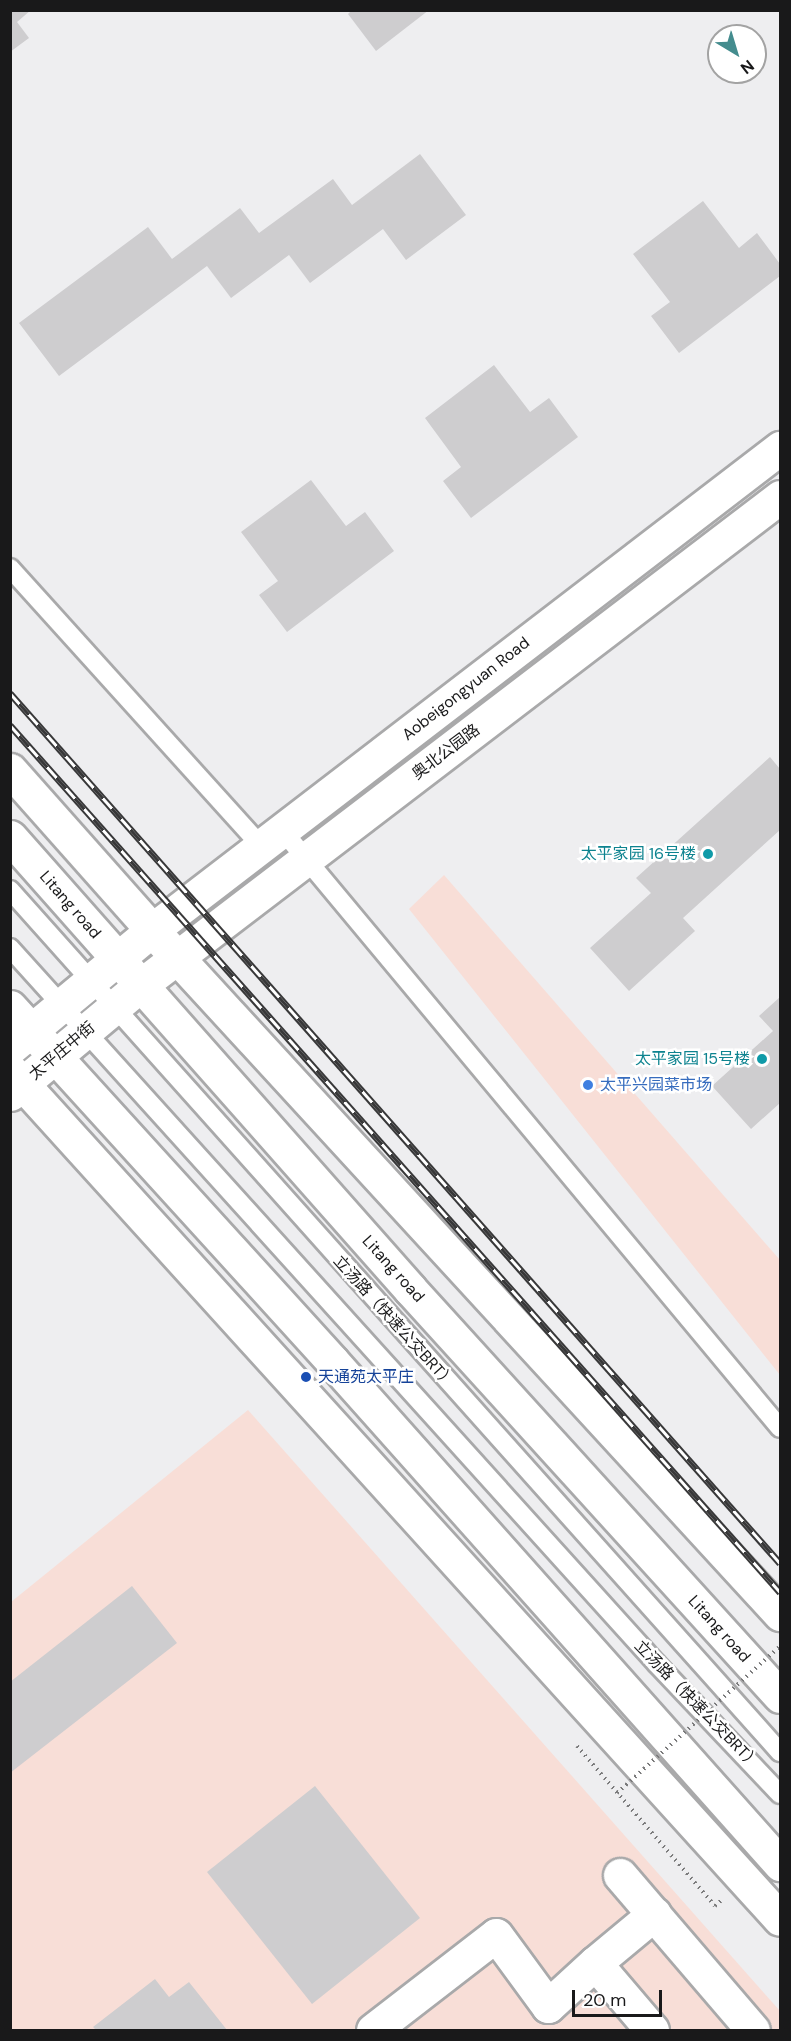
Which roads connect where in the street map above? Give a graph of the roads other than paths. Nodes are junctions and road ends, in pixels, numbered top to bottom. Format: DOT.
graph roads {
  1 [pos="780,447"];
  2 [pos="780,497"];
  3 [pos="10,568"];
  4 [pos="10,770"];
  5 [pos="10,837"];
  6 [pos="271,837"];
  7 [pos="306,858"];
  8 [pos="10,890"];
  9 [pos="152,930"];
  10 [pos="10,948"];
  11 [pos="178,957"];
  12 [pos="117,958"];
  13 [pos="90,981"];
  14 [pos="141,986"];
  15 [pos="60,1006"];
  16 [pos="113,1008"];
  17 [pos="17,1028"];
  18 [pos="84,1032"];
  19 [pos="54,1058"];
  20 [pos="15,1083"];
  21 [pos="780,1428"];
  22 [pos="780,1614"];
  23 [pos="780,1695"];
  24 [pos="780,1752"];
  25 [pos="780,1794"];
  26 [pos="780,1864"];
  27 [pos="620,1875"];
  28 [pos="654,1914"];
  29 [pos="780,1919"];
  30 [pos="595,1963"];
  31 [pos="373,2031"];
  32 [pos="652,2031"];
  33 [pos="753,2031"];
  1 -- 6 [label="main road, Aobeigongyuan Road"];
  2 -- 7 [label="main road, 奥北公园路"];
  3 -- 6 [label="lane"];
  4 -- 9 [label="main road"];
  5 -- 12 [label="main road, Litang road"];
  6 -- 7 [label="lane"];
  6 -- 9 [label="main road, Aobeigongyuan Road"];
  7 -- 11 [label="main road, 奥北公园路"];
  7 -- 21 [label="lane"];
  8 -- 13 [label="lane, 立汤路（快速公交BRT）"];
  9 -- 11 [label="main road"];
  9 -- 12 [label="main road"];
  10 -- 15 [label="lane, 立汤路（快速公交BRT）"];
  11 -- 14 [label="main road, 奥北公园路"];
  11 -- 22 [label="main road"];
  12 -- 13 [label="main road"];
  12 -- 14 [label="main road, Litang road"];
  13 -- 15 [label="main road"];
  13 -- 16 [label="lane, 立汤路（快速公交BRT）"];
  14 -- 16 [label="main road, 奥北公园路"];
  14 -- 23 [label="main road, Litang road"];
  15 -- 17 [label="main road"];
  15 -- 18 [label="lane, 立汤路（快速公交BRT）"];
  16 -- 18 [label="main road, 太平庄中街"];
  16 -- 24 [label="lane, 立汤路（快速公交BRT）"];
  17 -- 19 [label="main road"];
  18 -- 19 [label="main road, 太平庄中街"];
  18 -- 25 [label="lane, 立汤路（快速公交BRT）"];
  19 -- 20 [label="main road, 太平庄中街"];
  19 -- 26 [label="main road"];
  20 -- 29 [label="main road"];
  27 -- 28 [label="main road"];
  28 -- 30 [label="main road"];
  28 -- 33 [label="main road"];
  30 -- 31 [label="main road"];
  30 -- 32 [label="main road"];
}
